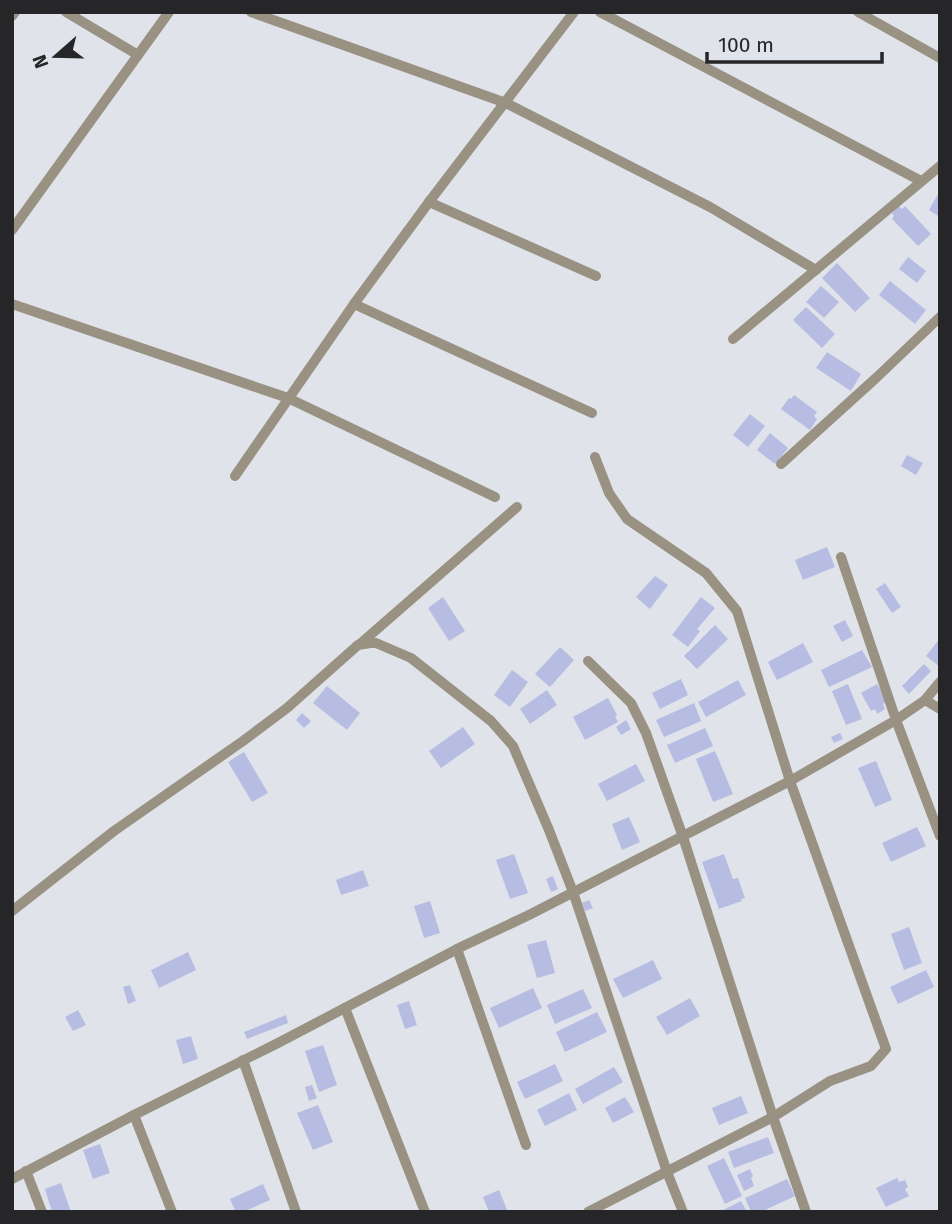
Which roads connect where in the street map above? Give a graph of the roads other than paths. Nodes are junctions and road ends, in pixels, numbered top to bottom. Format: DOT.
graph roads {
  1 [pos="66,12"];
  2 [pos="169,12"];
  3 [pos="251,12"];
  4 [pos="574,12"];
  5 [pos="600,12"];
  6 [pos="858,12"];
  7 [pos="138,55"];
  8 [pos="940,58"];
  9 [pos="506,103"];
  10 [pos="940,166"];
  11 [pos="921,181"];
  12 [pos="429,202"];
  13 [pos="12,230"];
  14 [pos="816,270"];
  15 [pos="596,276"];
  16 [pos="12,304"];
  17 [pos="354,304"];
  18 [pos="940,317"];
  19 [pos="733,339"];
  20 [pos="288,398"];
  21 [pos="592,413"];
  22 [pos="595,457"];
  23 [pos="781,464"];
  24 [pos="234,476"];
  25 [pos="495,497"];
  26 [pos="517,507"];
  27 [pos="841,557"];
  28 [pos="358,645"];
  29 [pos="588,661"];
  30 [pos="940,682"];
  31 [pos="925,700"];
  32 [pos="940,709"];
  33 [pos="897,720"];
  34 [pos="790,782"];
  35 [pos="940,836"];
  36 [pos="683,837"];
  37 [pos="573,892"];
  38 [pos="12,911"];
  39 [pos="457,949"];
  40 [pos="345,1008"];
  41 [pos="243,1060"];
  42 [pos="134,1115"];
  43 [pos="773,1117"];
  44 [pos="526,1144"];
  45 [pos="26,1171"];
  46 [pos="667,1172"];
  47 [pos="12,1179"];
  48 [pos="42,1212"];
  49 [pos="172,1212"];
  50 [pos="296,1212"];
  51 [pos="425,1212"];
  52 [pos="587,1212"];
  53 [pos="682,1212"];
  54 [pos="806,1212"];
  1 -- 7 [label="street"];
  2 -- 7 [label="street"];
  3 -- 9 [label="street"];
  4 -- 9 [label="street"];
  5 -- 11 [label="street"];
  6 -- 8 [label="street"];
  7 -- 13 [label="street"];
  9 -- 12 [label="street"];
  9 -- 14 [label="street"];
  10 -- 11 [label="street"];
  11 -- 14 [label="street"];
  12 -- 15 [label="street"];
  12 -- 17 [label="street"];
  14 -- 19 [label="street"];
  16 -- 20 [label="street"];
  17 -- 20 [label="street"];
  17 -- 21 [label="street"];
  18 -- 23 [label="street"];
  20 -- 24 [label="street"];
  20 -- 25 [label="street"];
  22 -- 34 [label="street"];
  26 -- 28 [label="street"];
  27 -- 33 [label="street"];
  28 -- 37 [label="street"];
  28 -- 38 [label="street"];
  29 -- 36 [label="street"];
  30 -- 31 [label="street"];
  31 -- 32 [label="street"];
  31 -- 33 [label="street"];
  33 -- 34 [label="street"];
  33 -- 35 [label="street"];
  34 -- 36 [label="street"];
  34 -- 43 [label="street"];
  36 -- 37 [label="street"];
  36 -- 43 [label="street"];
  37 -- 39 [label="street"];
  37 -- 46 [label="street"];
  39 -- 40 [label="street"];
  39 -- 44 [label="street"];
  40 -- 41 [label="street"];
  40 -- 51 [label="street"];
  41 -- 42 [label="street"];
  41 -- 50 [label="street"];
  42 -- 45 [label="street"];
  42 -- 49 [label="street"];
  43 -- 46 [label="street"];
  43 -- 54 [label="street"];
  45 -- 47 [label="street"];
  45 -- 48 [label="street"];
  46 -- 52 [label="street"];
  46 -- 53 [label="street"];
}
